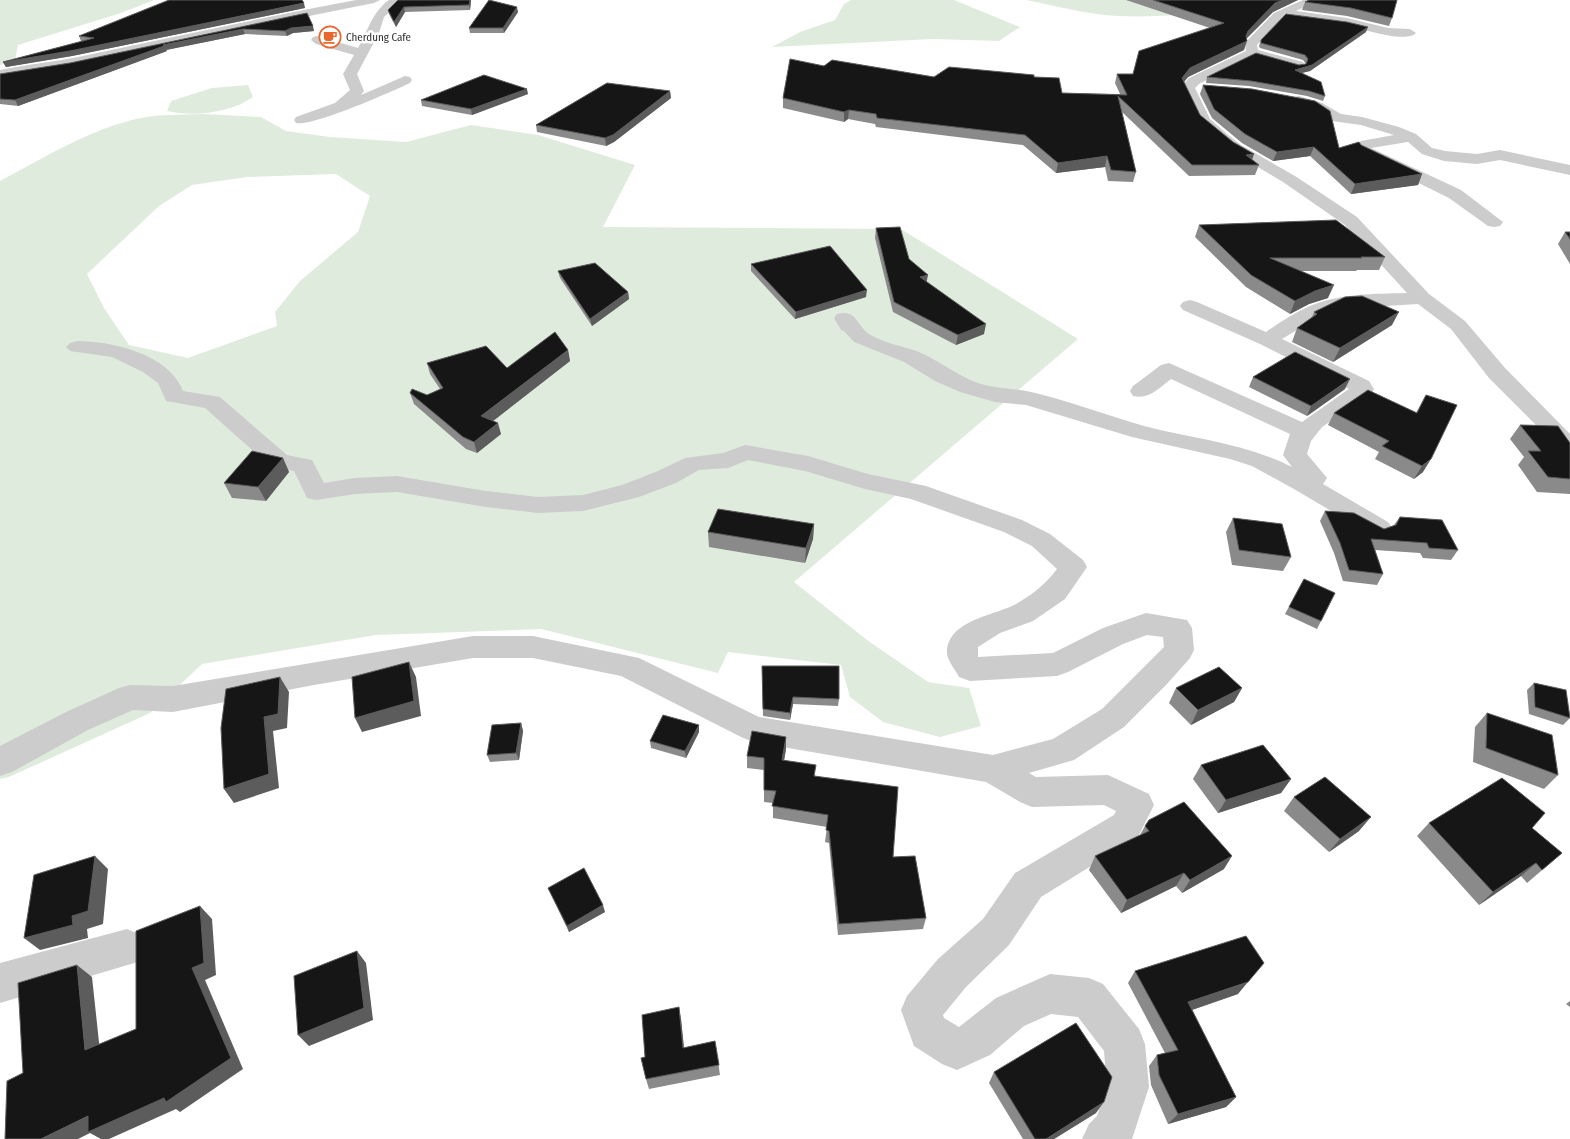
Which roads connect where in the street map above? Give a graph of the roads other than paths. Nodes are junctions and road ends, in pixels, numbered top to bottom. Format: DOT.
graph roads {
  1 [pos="374,0"];
  2 [pos="396,0"];
  3 [pos="1312,0"];
  4 [pos="1281,12"];
  5 [pos="1410,33"];
  6 [pos="316,40"];
  7 [pos="362,52"];
  8 [pos="1252,52"];
  9 [pos="1298,65"];
  10 [pos="0,74"];
  11 [pos="405,80"];
  12 [pos="1188,87"];
  13 [pos="1214,89"];
  14 [pos="1287,98"];
  15 [pos="340,106"];
  16 [pos="301,120"];
  17 [pos="1411,137"];
  18 [pos="1570,170"];
  19 [pos="1494,222"];
  20 [pos="1422,298"];
  21 [pos="1190,306"];
  22 [pos="848,326"];
  23 [pos="1267,340"];
  24 [pos="87,347"];
  25 [pos="1141,391"];
  26 [pos="1305,432"];
  27 [pos="1570,452"];
  28 [pos="1303,483"];
  29 [pos="1379,528"];
  30 [pos="0,762"];
  31 [pos="993,769"];
  32 [pos="127,948"];
  33 [pos="0,983"];
  34 [pos="1104,1139"];
  1 -- 10 [label="street"];
  2 -- 7 [label="street"];
  3 -- 4 [label="street"];
  4 -- 5 [label="street"];
  4 -- 8 [label="street"];
  6 -- 7 [label="street"];
  7 -- 15 [label="street"];
  8 -- 9 [label="street"];
  8 -- 12 [label="street"];
  11 -- 15 [label="street"];
  12 -- 13 [label="street"];
  12 -- 20 [label="street"];
  14 -- 17 [label="street"];
  15 -- 16 [label="street"];
  17 -- 18 [label="street"];
  17 -- 19 [label="street"];
  20 -- 23 [label="street"];
  20 -- 27 [label="street"];
  21 -- 23 [label="street"];
  22 -- 28 [label="street"];
  23 -- 26 [label="street"];
  24 -- 31 [label="street"];
  25 -- 26 [label="street"];
  26 -- 28 [label="street"];
  28 -- 29 [label="street"];
  30 -- 31 [label="street"];
  31 -- 34 [label="street"];
  32 -- 33 [label="street"];
}
